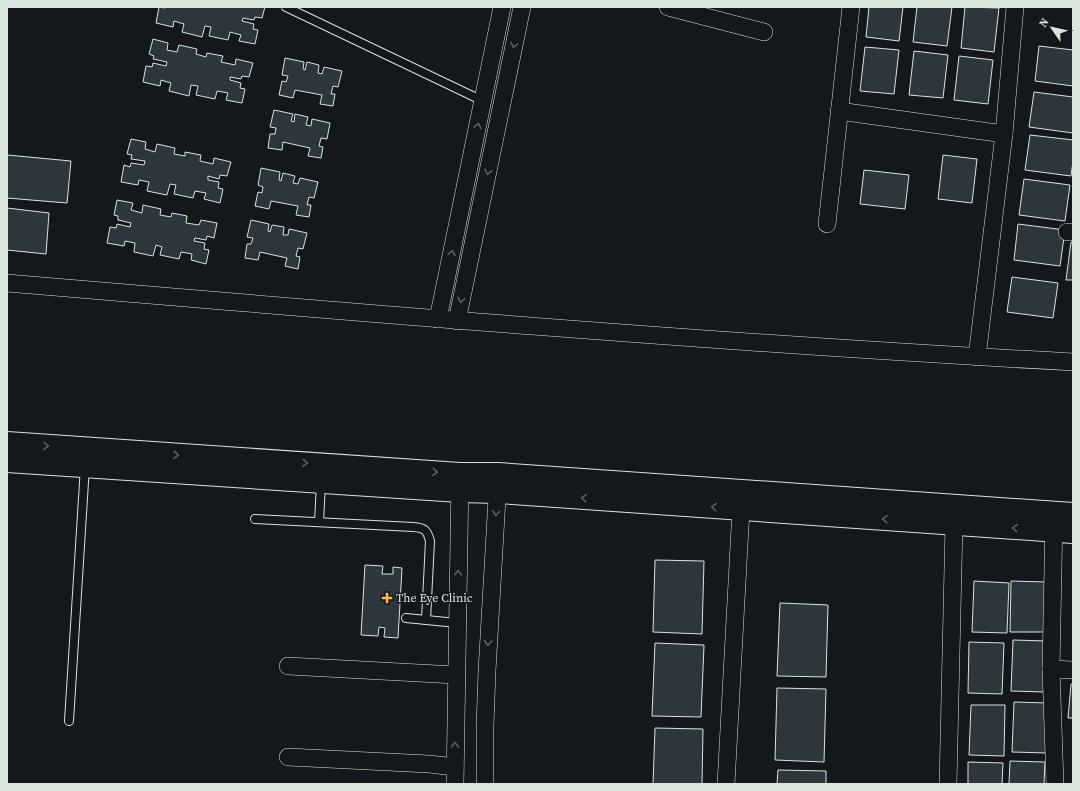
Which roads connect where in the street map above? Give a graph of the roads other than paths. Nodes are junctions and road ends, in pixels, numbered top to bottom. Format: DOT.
graph roads {
  1 [pos="286,7"];
  2 [pos="502,7"];
  3 [pos="522,7"];
  4 [pos="668,7"];
  5 [pos="851,7"];
  6 [pos="1015,7"];
  7 [pos="764,32"];
  8 [pos="483,101"];
  9 [pos="839,111"];
  10 [pos="1004,134"];
  11 [pos="827,224"];
  12 [pos="7,283"];
  13 [pos="438,319"];
  14 [pos="457,321"];
  15 [pos="977,357"];
  16 [pos="1073,362"];
  17 [pos="7,443"];
  18 [pos="86,457"];
  19 [pos="7,461"];
  20 [pos="321,482"];
  21 [pos="460,483"];
  22 [pos="498,483"];
  23 [pos="741,509"];
  24 [pos="255,519"];
  25 [pos="319,522"];
  26 [pos="1064,522"];
  27 [pos="954,524"];
  28 [pos="406,618"];
  29 [pos="426,620"];
  30 [pos="457,623"];
  31 [pos="288,666"];
  32 [pos="1050,669"];
  33 [pos="1073,670"];
  34 [pos="456,675"];
  35 [pos="69,721"];
  36 [pos="288,757"];
  37 [pos="455,767"];
  38 [pos="455,784"];
  39 [pos="485,784"];
  40 [pos="726,784"];
  41 [pos="948,784"];
  42 [pos="1055,784"];
  1 -- 8 [label="lane"];
  2 -- 8 [label="street"];
  3 -- 14 [label="street, one-way"];
  4 -- 7 [label="street"];
  5 -- 9 [label="street"];
  6 -- 10 [label="street"];
  13 -- 8 [label="street, one-way"];
  9 -- 10 [label="street"];
  9 -- 11 [label="street"];
  10 -- 15 [label="street"];
  12 -- 13 [label="street"];
  13 -- 14 [label="street"];
  14 -- 15 [label="street"];
  15 -- 16 [label="street"];
  17 -- 18 [label="main road, one-way"];
  18 -- 19 [label="main road"];
  18 -- 20 [label="main road"];
  18 -- 21 [label="main road, one-way"];
  18 -- 35 [label="lane"];
  20 -- 21 [label="main road"];
  20 -- 25 [label="lane"];
  21 -- 22 [label="main road"];
  30 -- 21 [label="street, one-way"];
  23 -- 22 [label="main road, one-way"];
  22 -- 26 [label="main road"];
  22 -- 39 [label="street, one-way"];
  27 -- 23 [label="main road, one-way"];
  23 -- 40 [label="street"];
  24 -- 25 [label="lane"];
  25 -- 29 [label="lane"];
  26 -- 27 [label="main road, one-way"];
  26 -- 32 [label="street"];
  27 -- 41 [label="street"];
  28 -- 29 [label="lane"];
  29 -- 30 [label="lane"];
  30 -- 34 [label="street"];
  31 -- 34 [label="street"];
  32 -- 33 [label="street"];
  32 -- 42 [label="street"];
  37 -- 34 [label="street, one-way"];
  36 -- 37 [label="street"];
  37 -- 38 [label="street"];
}
